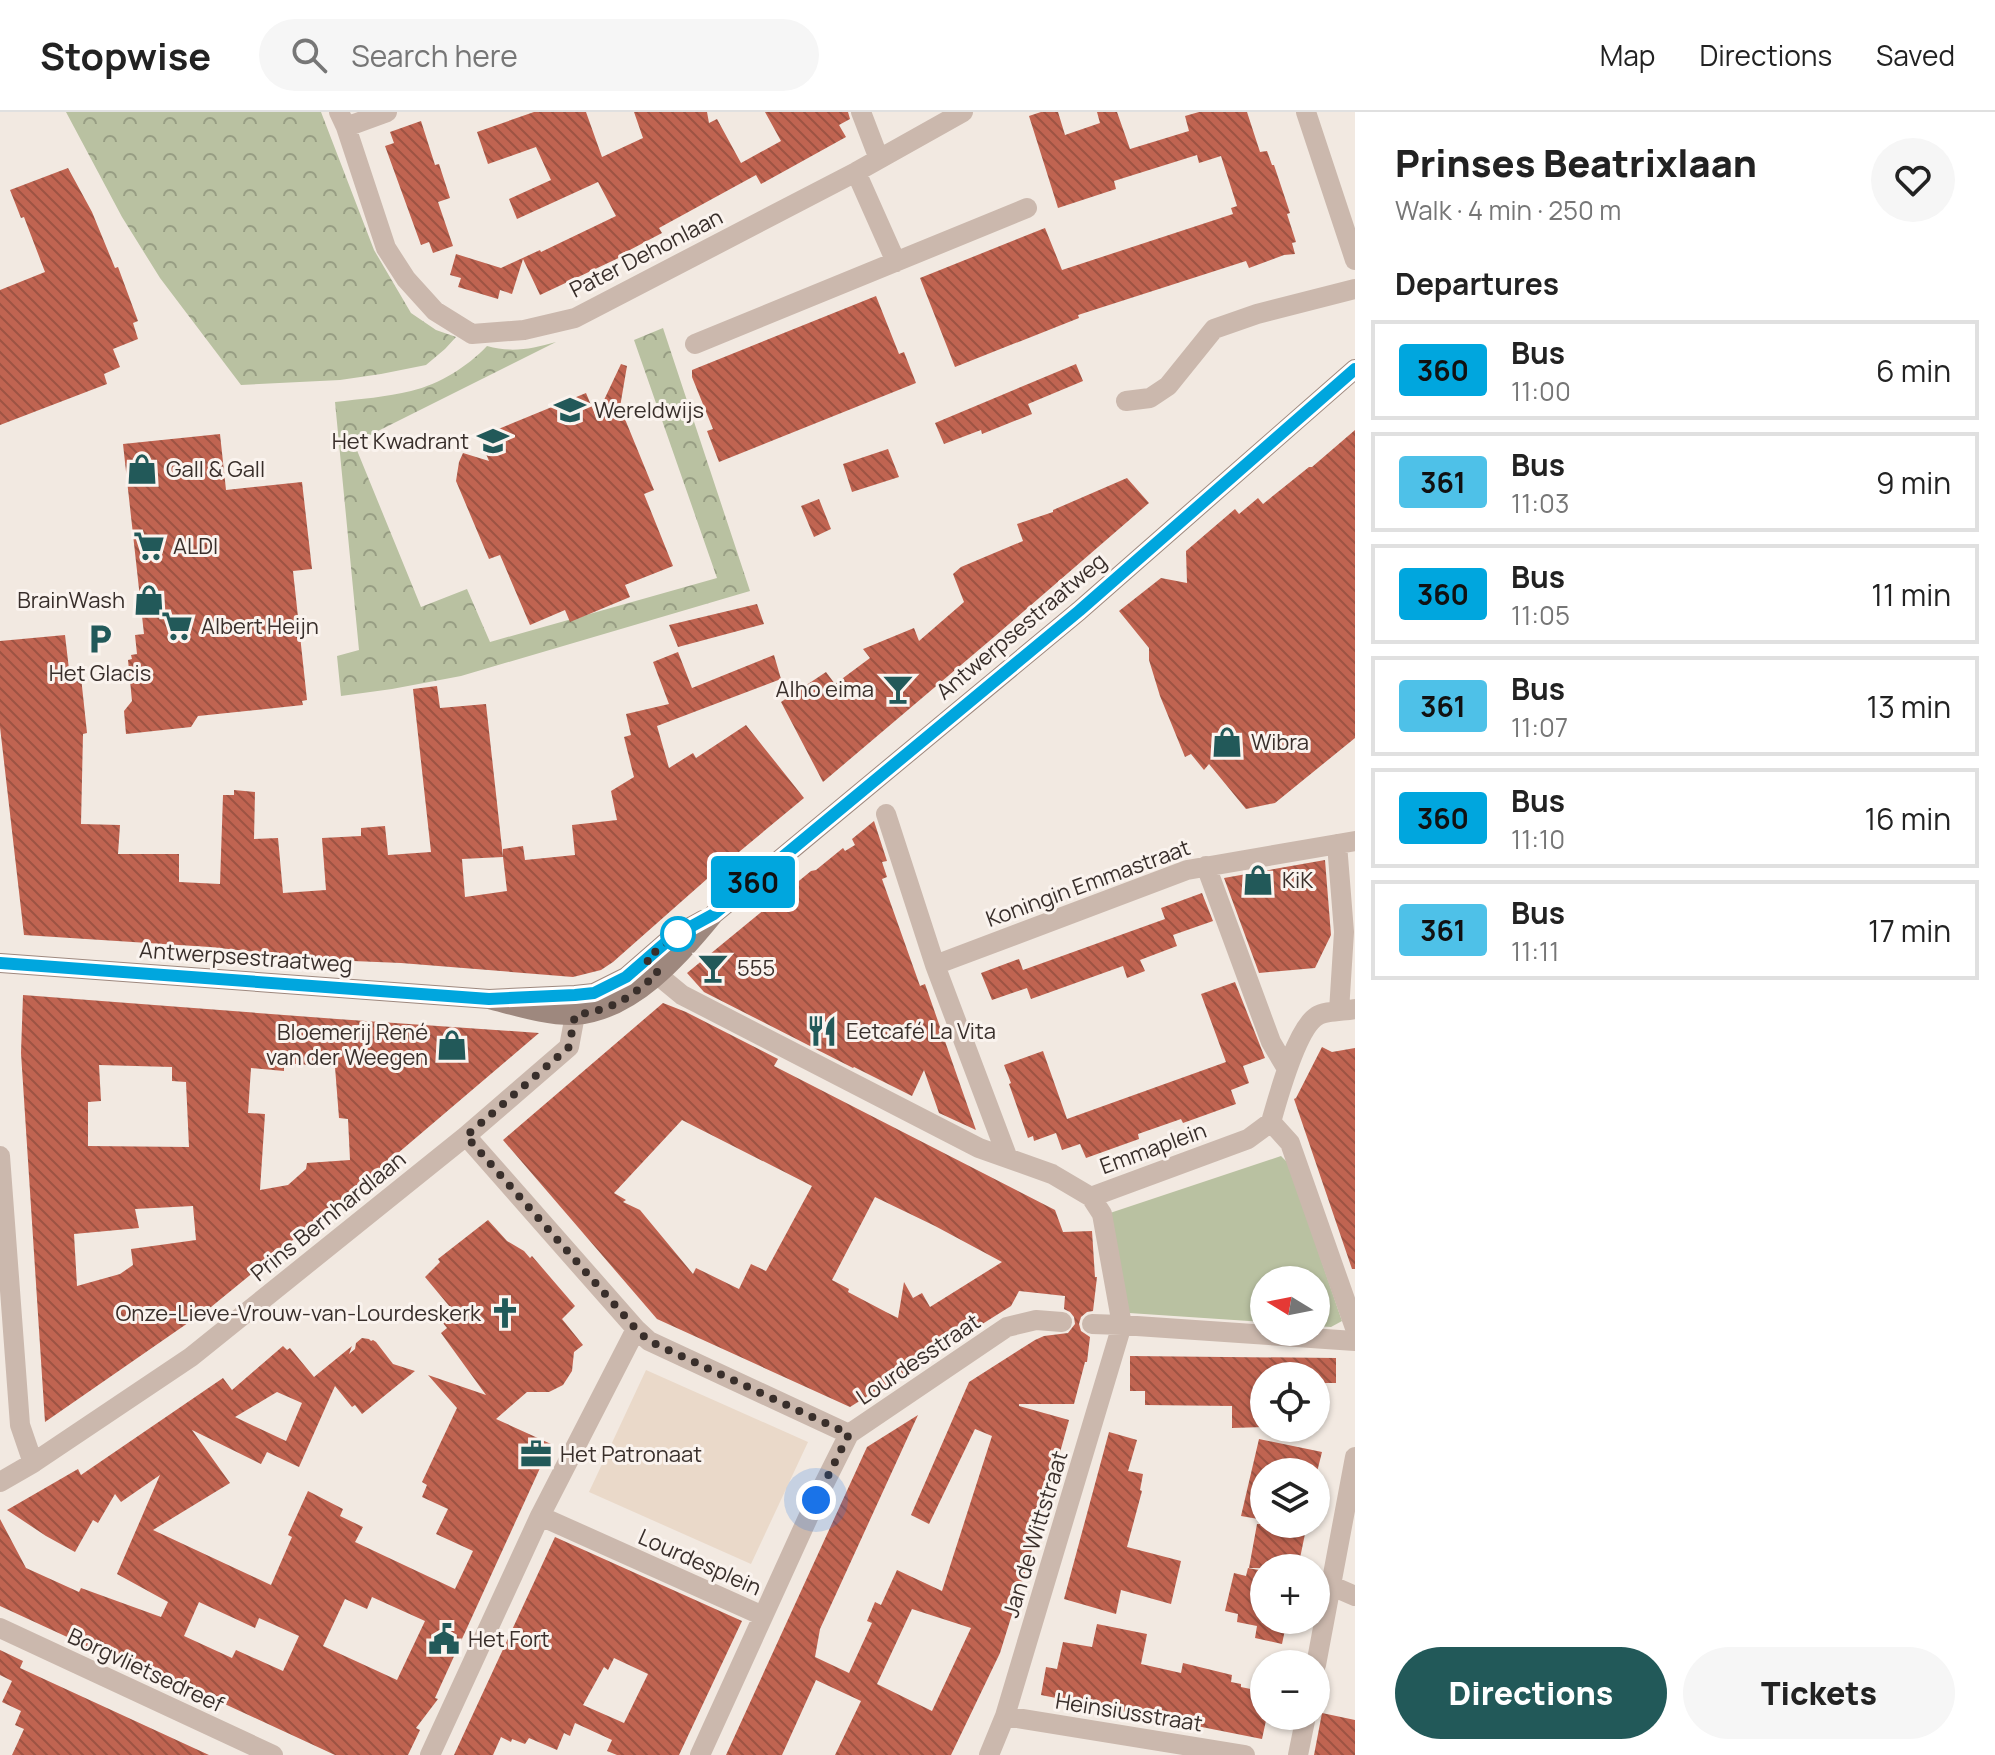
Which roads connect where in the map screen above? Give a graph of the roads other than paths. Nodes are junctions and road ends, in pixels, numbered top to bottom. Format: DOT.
graph roads {
  1 [pos="387,112"];
  2 [pos="861,112"];
  3 [pos="963,112"];
  4 [pos="1306,112"];
  5 [pos="342,120"];
  6 [pos="879,159"];
  7 [pos="856,172"];
  8 [pos="1027,208"];
  9 [pos="1355,260"];
  10 [pos="896,262"];
  11 [pos="1355,289"];
  12 [pos="695,344"];
  13 [pos="1355,369"];
  14 [pos="1126,401"];
  15 [pos="886,814"];
  16 [pos="1346,843"];
  17 [pos="1206,866"];
  18 [pos="0,963"];
  19 [pos="935,965"];
  20 [pos="652,966"];
  21 [pos="489,999"];
  22 [pos="1347,1010"];
  23 [pos="575,1015"];
  24 [pos="1287,1069"];
  25 [pos="1271,1122"];
  26 [pos="466,1136"];
  27 [pos="0,1156"];
  28 [pos="1007,1156"];
  29 [pos="1091,1197"];
  30 [pos="1062,1322"];
  31 [pos="1092,1324"];
  32 [pos="1122,1325"];
  33 [pos="1355,1328"];
  34 [pos="636,1329"];
  35 [pos="1355,1341"];
  36 [pos="849,1434"];
  37 [pos="1355,1457"];
  38 [pos="33,1463"];
  39 [pos="0,1482"];
  40 [pos="540,1516"];
  41 [pos="1332,1586"];
  42 [pos="1355,1596"];
  43 [pos="763,1616"];
  44 [pos="0,1628"];
  45 [pos="1319,1650"];
  46 [pos="1005,1716"];
  47 [pos="1303,1730"];
  48 [pos="273,1755"];
  49 [pos="430,1755"];
  50 [pos="700,1755"];
  51 [pos="989,1755"];
  52 [pos="1245,1755"];
  53 [pos="1298,1755"];
  1 -- 5 [label="street"];
  2 -- 6 [label="street"];
  3 -- 6 [label="street, Pater Dehonlaan"];
  4 -- 9 [label="street"];
  5 -- 7 [label="street, Pater Dehonlaan"];
  6 -- 7 [label="street, Pater Dehonlaan"];
  7 -- 10 [label="street"];
  8 -- 10 [label="street"];
  10 -- 12 [label="street"];
  11 -- 14 [label="street"];
  13 -- 20 [label="street, Antwerpsestraatweg"];
  15 -- 19 [label="street"];
  16 -- 17 [label="street, Koningin Emmastraat"];
  16 -- 22 [label="street"];
  17 -- 19 [label="street, Koningin Emmastraat"];
  17 -- 24 [label="street"];
  18 -- 21 [label="street, Antwerpsestraatweg"];
  19 -- 28 [label="street"];
  20 -- 21 [label="street, Antwerpsestraatweg"];
  20 -- 23 [label="street, Antwerpsestraatweg"];
  20 -- 28 [label="street"];
  21 -- 23 [label="street, Antwerpsestraatweg"];
  22 -- 24 [label="street"];
  23 -- 26 [label="street, Prins Bernhardlaan"];
  24 -- 25 [label="street"];
  25 -- 29 [label="street, Emmaplein"];
  25 -- 33 [label="street"];
  26 -- 34 [label="street"];
  26 -- 38 [label="street, Prins Bernhardlaan"];
  27 -- 38 [label="street"];
  28 -- 29 [label="street"];
  29 -- 32 [label="street, Emmaplein"];
  30 -- 36 [label="street, Lourdesstraat"];
  31 -- 32 [label="street"];
  32 -- 35 [label="street"];
  32 -- 46 [label="street, Jan de Wittstraat"];
  34 -- 36 [label="street"];
  34 -- 40 [label="street"];
  36 -- 43 [label="street, Lourdesplein"];
  37 -- 41 [label="street"];
  38 -- 39 [label="street, Prins Bernhardlaan"];
  40 -- 43 [label="street, Lourdesplein"];
  40 -- 49 [label="street"];
  41 -- 42 [label="street"];
  41 -- 45 [label="street"];
  43 -- 50 [label="street"];
  44 -- 48 [label="street, Borgvlietsedreef"];
  46 -- 51 [label="street, Jan de Wittstraat"];
  46 -- 52 [label="street, Heinsiusstraat"];
  47 -- 53 [label="street"];
}
